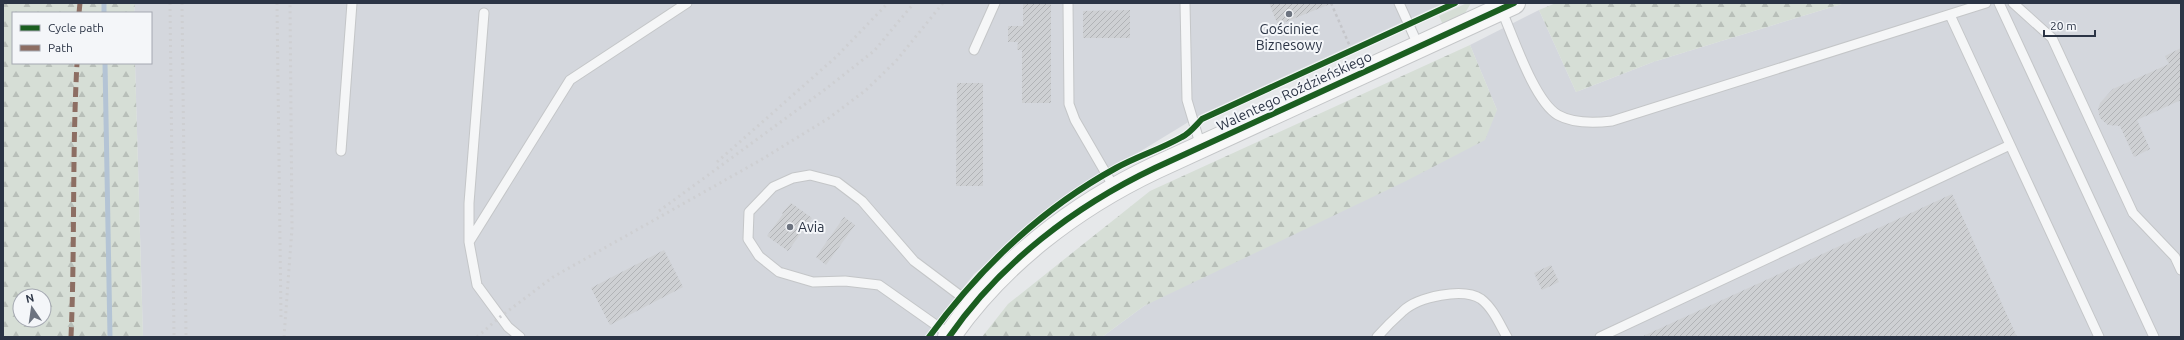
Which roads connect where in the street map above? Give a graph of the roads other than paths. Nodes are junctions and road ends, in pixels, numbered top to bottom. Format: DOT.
graph roads {
  1 [pos="352,3"];
  2 [pos="687,3"];
  3 [pos="995,3"];
  4 [pos="1068,3"];
  5 [pos="1185,3"];
  6 [pos="1399,3"];
  7 [pos="1986,3"];
  8 [pos="2000,3"];
  9 [pos="2013,3"];
  10 [pos="1507,6"];
  11 [pos="484,13"];
  12 [pos="1950,15"];
  13 [pos="1419,47"];
  14 [pos="974,50"];
  15 [pos="2010,145"];
  16 [pos="1201,147"];
  17 [pos="341,151"];
  18 [pos="1115,189"];
  19 [pos="469,242"];
  20 [pos="2181,270"];
  21 [pos="974,306"];
  22 [pos="950,336"];
  23 [pos="520,337"];
  24 [pos="1377,337"];
  25 [pos="1507,337"];
  26 [pos="1600,337"];
  27 [pos="2099,337"];
  28 [pos="2154,337"];
  1 -- 17 [label="lane"];
  2 -- 19 [label="lane"];
  3 -- 14 [label="lane"];
  4 -- 18 [label="lane"];
  5 -- 16 [label="lane"];
  6 -- 13 [label="lane"];
  7 -- 12 [label="lane"];
  8 -- 28 [label="lane"];
  9 -- 20 [label="lane"];
  10 -- 12 [label="lane"];
  10 -- 13 [label="street, Walentego Roździeńskiego"];
  11 -- 19 [label="lane"];
  12 -- 15 [label="lane"];
  13 -- 16 [label="street, Walentego Roździeńskiego"];
  15 -- 26 [label="lane"];
  15 -- 27 [label="lane"];
  16 -- 18 [label="street, Walentego Roździeńskiego"];
  18 -- 21 [label="street, Walentego Roździeńskiego"];
  19 -- 23 [label="lane"];
  21 -- 22 [label="street, Walentego Roździeńskiego"];
  21 -- 22 [label="lane"];
  24 -- 25 [label="lane"];
}
